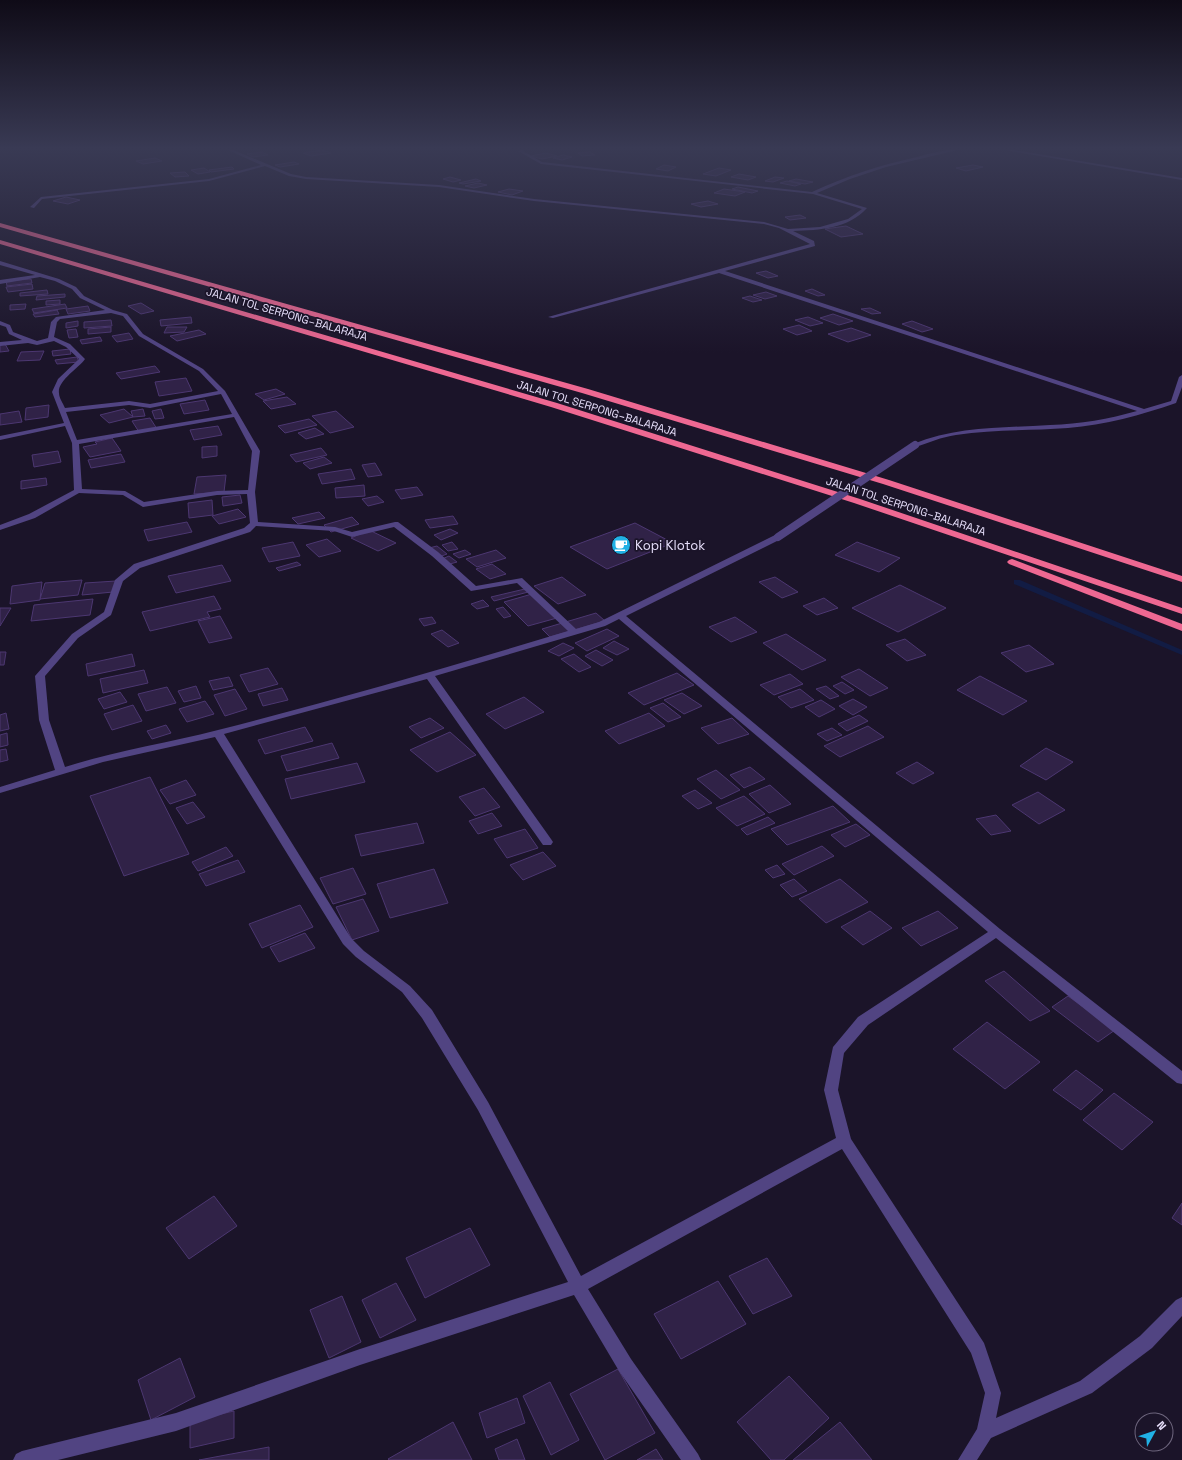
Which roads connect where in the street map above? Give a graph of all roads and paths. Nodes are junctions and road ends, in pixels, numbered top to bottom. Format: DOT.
graph roads {
  1 [pos="706,217"];
  2 [pos="853,217"];
  3 [pos="0,225"];
  4 [pos="787,230"];
  5 [pos="0,242"];
  6 [pos="0,264"];
  7 [pos="719,272"];
  8 [pos="42,276"];
  9 [pos="0,282"];
  10 [pos="111,312"];
  11 [pos="551,317"];
  12 [pos="0,323"];
  13 [pos="51,339"];
  14 [pos="29,341"];
  15 [pos="0,344"];
  16 [pos="1182,377"];
  17 [pos="223,392"];
  18 [pos="1174,402"];
  19 [pos="1182,403"];
  20 [pos="62,410"];
  21 [pos="1146,412"];
  22 [pos="236,415"];
  23 [pos="67,424"];
  24 [pos="0,438"];
  25 [pos="75,443"];
  26 [pos="78,491"];
  27 [pos="251,492"];
  28 [pos="857,501"];
  29 [pos="254,524"];
  30 [pos="0,528"];
  31 [pos="1182,579"];
  32 [pos="1182,611"];
  33 [pos="621,616"];
  34 [pos="1182,628"];
  35 [pos="574,632"];
  36 [pos="429,675"];
  37 [pos="218,733"];
  38 [pos="61,771"];
  39 [pos="0,790"];
  40 [pos="547,842"];
  41 [pos="996,932"];
  42 [pos="1182,1079"];
  43 [pos="844,1141"];
  44 [pos="578,1286"];
  45 [pos="1182,1305"];
  46 [pos="985,1432"];
  47 [pos="22,1460"];
  48 [pos="692,1460"];
  49 [pos="967,1460"];
  1 -- 4 [label="street"];
  2 -- 4 [label="street"];
  3 -- 31 [label="highway, JALAN TOL SERPONG–BALARAJA"];
  4 -- 7 [label="street"];
  5 -- 28 [label="highway, JALAN TOL SERPONG–BALARAJA"];
  6 -- 8 [label="street"];
  7 -- 11 [label="street"];
  7 -- 21 [label="street"];
  8 -- 9 [label="street"];
  8 -- 10 [label="street"];
  10 -- 13 [label="street"];
  10 -- 17 [label="street"];
  12 -- 14 [label="street"];
  13 -- 14 [label="street"];
  13 -- 20 [label="street"];
  14 -- 15 [label="street"];
  16 -- 18 [label="street"];
  17 -- 20 [label="street"];
  17 -- 22 [label="street"];
  18 -- 19 [label="street"];
  18 -- 21 [label="street"];
  20 -- 23 [label="street"];
  21 -- 33 [label="street, bridge"];
  22 -- 25 [label="street"];
  22 -- 27 [label="street"];
  23 -- 24 [label="street"];
  23 -- 25 [label="street"];
  25 -- 26 [label="street"];
  26 -- 27 [label="street"];
  26 -- 30 [label="street"];
  27 -- 29 [label="street"];
  28 -- 32 [label="highway, JALAN TOL SERPONG–BALARAJA"];
  28 -- 34 [label="highway"];
  29 -- 35 [label="street"];
  29 -- 38 [label="street"];
  33 -- 35 [label="street"];
  33 -- 41 [label="street"];
  35 -- 36 [label="street"];
  36 -- 37 [label="street"];
  36 -- 40 [label="street"];
  37 -- 38 [label="street"];
  37 -- 44 [label="street"];
  38 -- 39 [label="street"];
  41 -- 42 [label="street"];
  41 -- 43 [label="street"];
  43 -- 44 [label="street"];
  43 -- 46 [label="street"];
  44 -- 47 [label="street"];
  44 -- 48 [label="street"];
  45 -- 46 [label="street"];
  46 -- 49 [label="street"];
}
